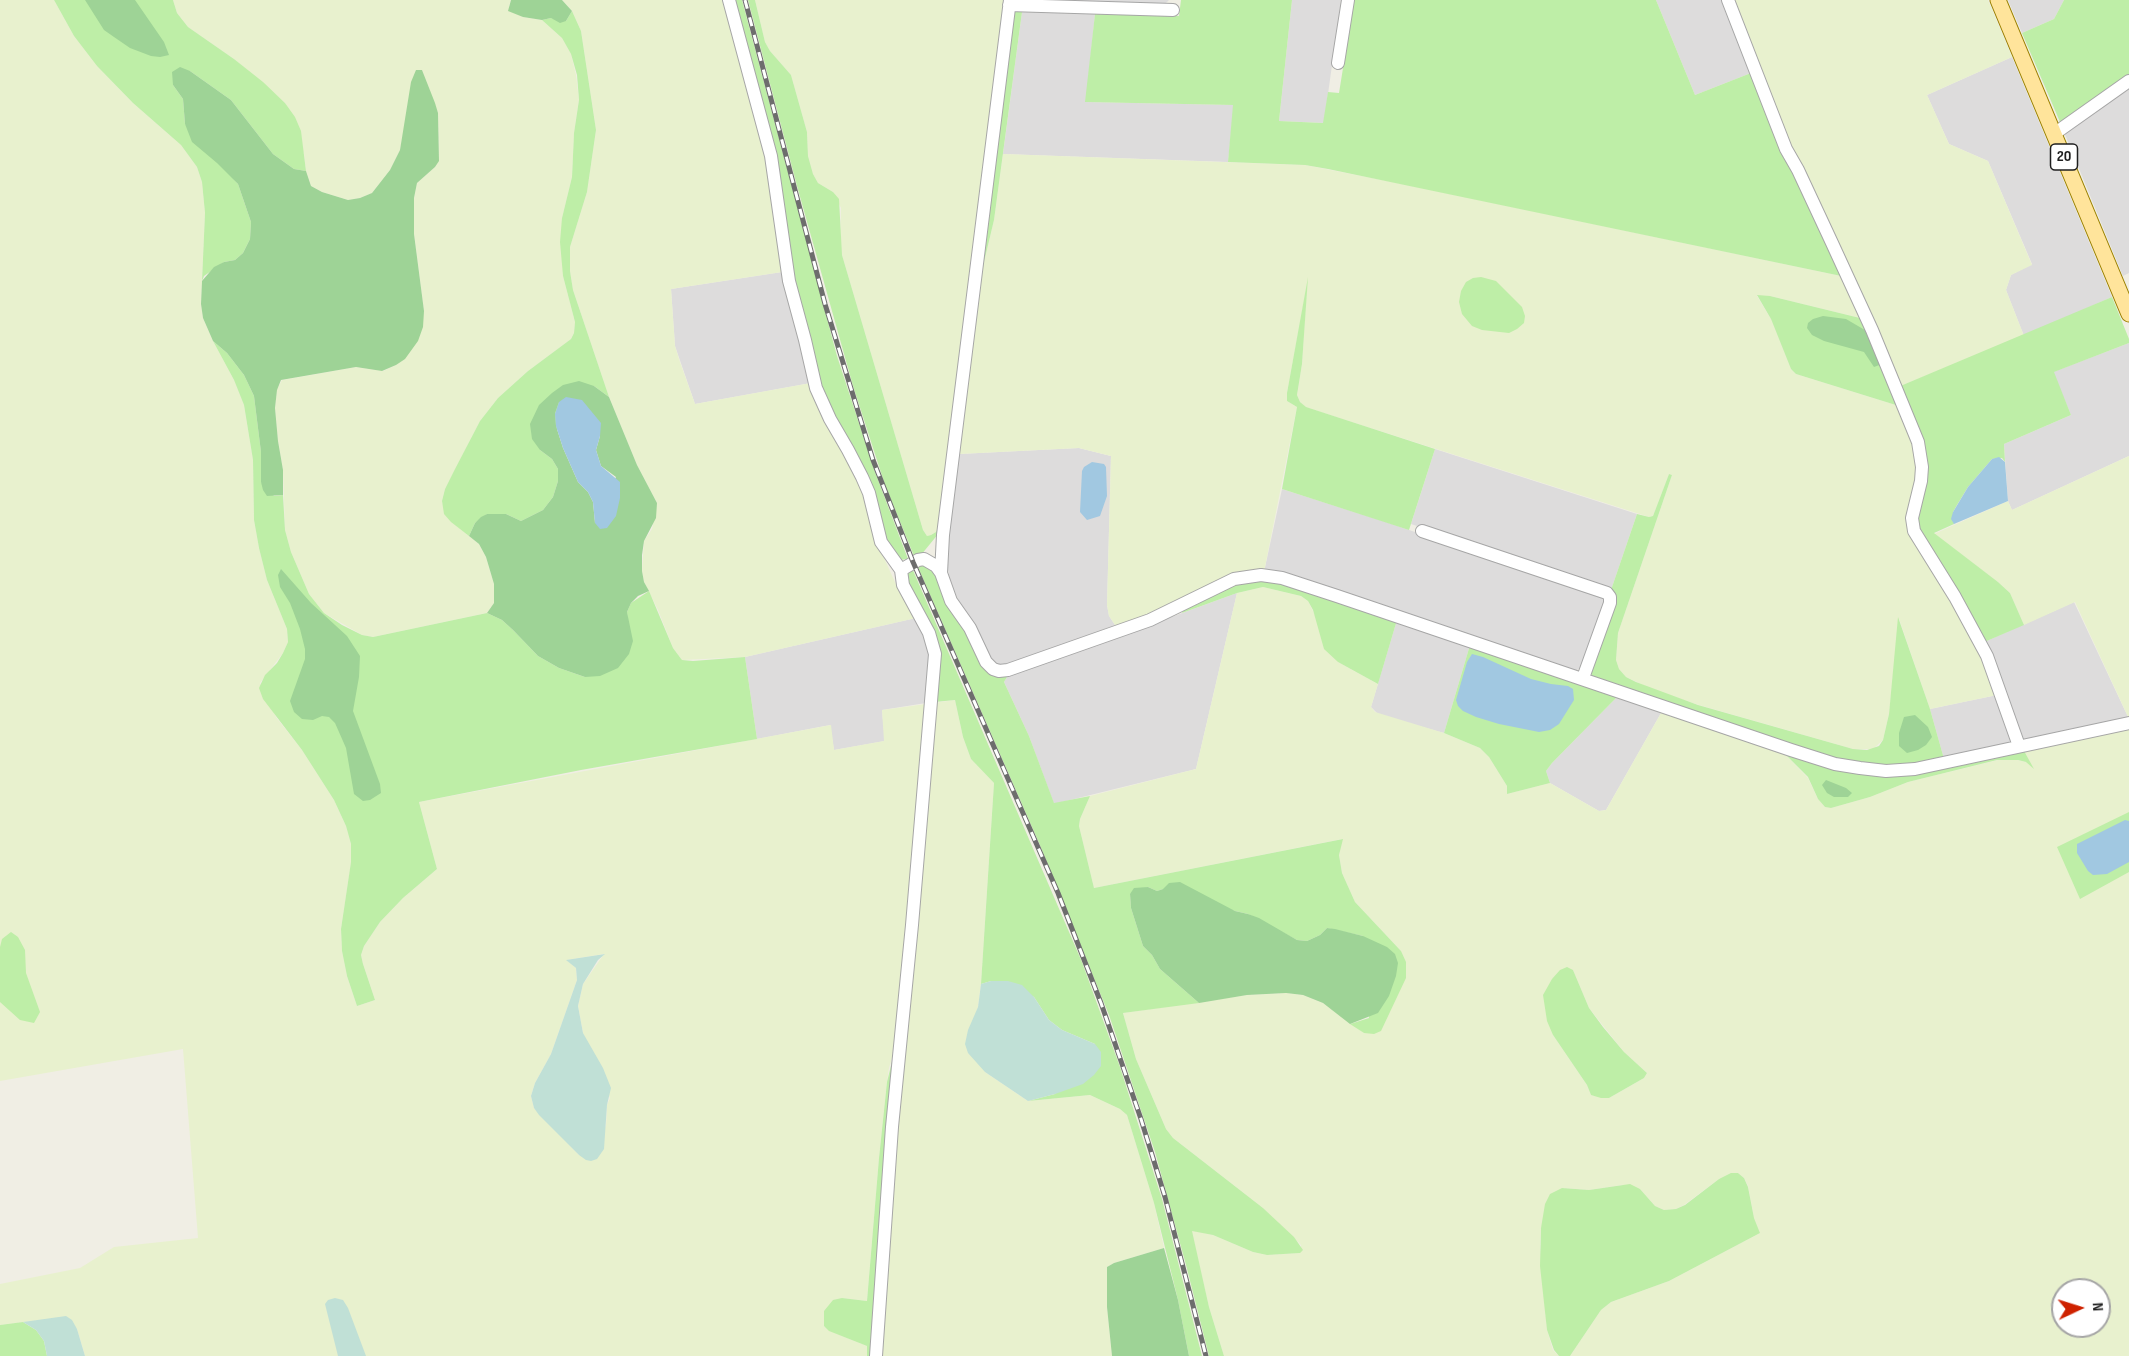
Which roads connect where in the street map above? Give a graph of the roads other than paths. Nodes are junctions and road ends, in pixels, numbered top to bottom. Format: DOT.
graph roads {
  1 [pos="729,0"];
  2 [pos="1348,0"];
  3 [pos="1728,0"];
  4 [pos="1998,0"];
  5 [pos="1010,3"];
  6 [pos="1173,10"];
  7 [pos="1338,63"];
  8 [pos="2129,81"];
  9 [pos="2054,134"];
  10 [pos="2129,314"];
  11 [pos="1422,531"];
  12 [pos="943,535"];
  13 [pos="924,559"];
  14 [pos="901,570"];
  15 [pos="941,573"];
  16 [pos="1582,678"];
  17 [pos="2129,723"];
  18 [pos="2019,746"];
  19 [pos="876,1356"];
  1 -- 14 [label="street"];
  2 -- 7 [label="street"];
  3 -- 18 [label="street"];
  4 -- 9 [label="main road, 20"];
  5 -- 6 [label="street"];
  5 -- 12 [label="street"];
  8 -- 9 [label="street"];
  9 -- 10 [label="main road, 20"];
  11 -- 16 [label="street"];
  12 -- 13 [label="street"];
  12 -- 15 [label="street"];
  13 -- 14 [label="street"];
  13 -- 15 [label="street"];
  14 -- 19 [label="street"];
  15 -- 16 [label="street"];
  16 -- 18 [label="street"];
  17 -- 18 [label="street"];
}
